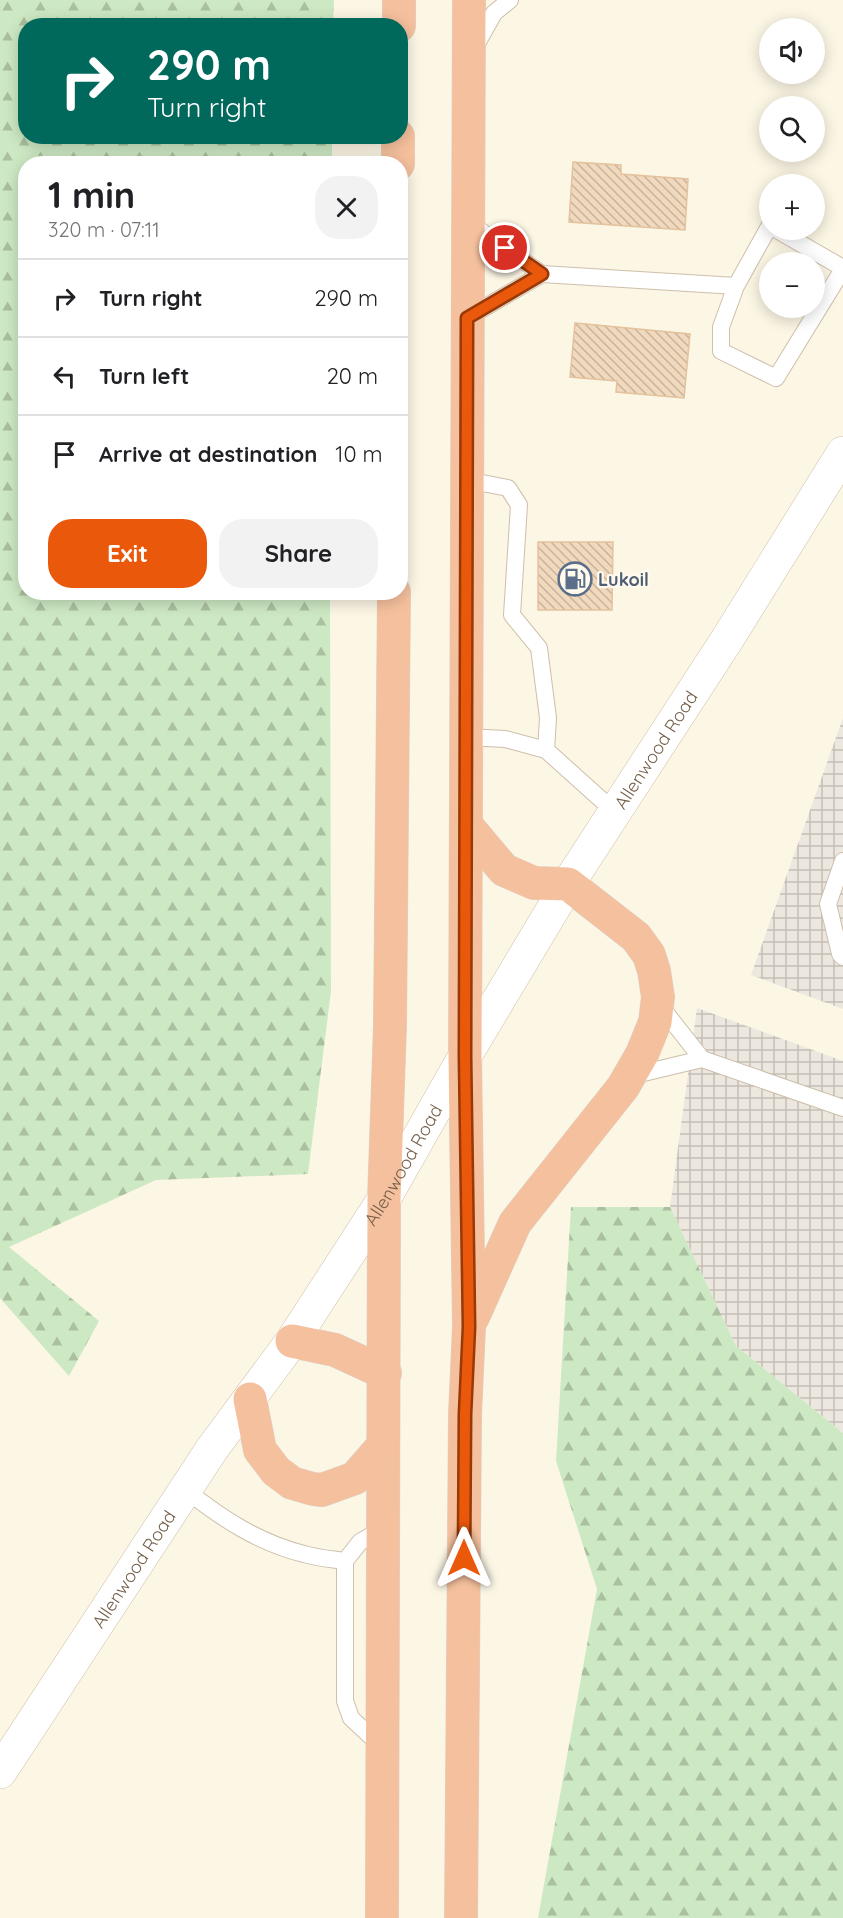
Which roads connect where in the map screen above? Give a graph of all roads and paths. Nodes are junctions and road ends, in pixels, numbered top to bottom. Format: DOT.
graph roads {
  1 [pos="399,0"];
  2 [pos="469,0"];
  3 [pos="510,0"];
  4 [pos="399,18"];
  5 [pos="468,58"];
  6 [pos="467,221"];
  7 [pos="762,240"];
  8 [pos="794,240"];
  9 [pos="843,268"];
  10 [pos="542,274"];
  11 [pos="736,286"];
  12 [pos="467,318"];
  13 [pos="843,453"];
  14 [pos="467,480"];
  15 [pos="394,600"];
  16 [pos="467,737"];
  17 [pos="546,750"];
  18 [pos="615,812"];
  19 [pos="466,826"];
  20 [pos="843,861"];
  21 [pos="568,884"];
  22 [pos="839,886"];
  23 [pos="843,957"];
  24 [pos="657,1002"];
  25 [pos="465,1056"];
  26 [pos="702,1059"];
  27 [pos="630,1076"];
  28 [pos="843,1108"];
  29 [pos="384,1199"];
  30 [pos="469,1327"];
  31 [pos="292,1341"];
  32 [pos="385,1373"];
  33 [pos="250,1400"];
  34 [pos="382,1447"];
  35 [pos="186,1490"];
  36 [pos="382,1529"];
  37 [pos="345,1561"];
  38 [pos="382,1747"];
  39 [pos="0,1772"];
  40 [pos="381,1918"];
  41 [pos="461,1918"];
  1 -- 4 [label="highway"];
  2 -- 5 [label="highway"];
  3 -- 5 [label="lane"];
  5 -- 6 [label="highway"];
  6 -- 10 [label="lane"];
  6 -- 12 [label="highway"];
  7 -- 11 [label="lane"];
  8 -- 9 [label="lane"];
  9 -- 11 [label="lane"];
  10 -- 11 [label="lane"];
  10 -- 12 [label="lane"];
  12 -- 14 [label="highway"];
  13 -- 18 [label="street, Allenwood Road"];
  14 -- 16 [label="highway"];
  14 -- 17 [label="lane"];
  15 -- 29 [label="highway"];
  16 -- 17 [label="lane"];
  16 -- 19 [label="highway"];
  17 -- 18 [label="lane"];
  18 -- 21 [label="street, Allenwood Road"];
  19 -- 21 [label="highway"];
  19 -- 25 [label="highway"];
  20 -- 22 [label="lane"];
  21 -- 24 [label="highway"];
  21 -- 25 [label="street, Allenwood Road"];
  22 -- 23 [label="lane"];
  24 -- 26 [label="lane"];
  24 -- 27 [label="highway"];
  25 -- 29 [label="street, Allenwood Road"];
  25 -- 30 [label="highway"];
  26 -- 27 [label="lane"];
  26 -- 28 [label="lane"];
  27 -- 30 [label="highway"];
  29 -- 31 [label="street, Allenwood Road"];
  29 -- 32 [label="highway"];
  30 -- 41 [label="highway"];
  31 -- 32 [label="highway"];
  31 -- 33 [label="street, Allenwood Road"];
  32 -- 34 [label="highway"];
  33 -- 34 [label="highway"];
  33 -- 35 [label="street, Allenwood Road"];
  34 -- 36 [label="highway"];
  35 -- 37 [label="lane"];
  35 -- 39 [label="street, Allenwood Road"];
  36 -- 37 [label="lane"];
  36 -- 38 [label="highway"];
  37 -- 38 [label="lane"];
  38 -- 40 [label="highway"];
}
